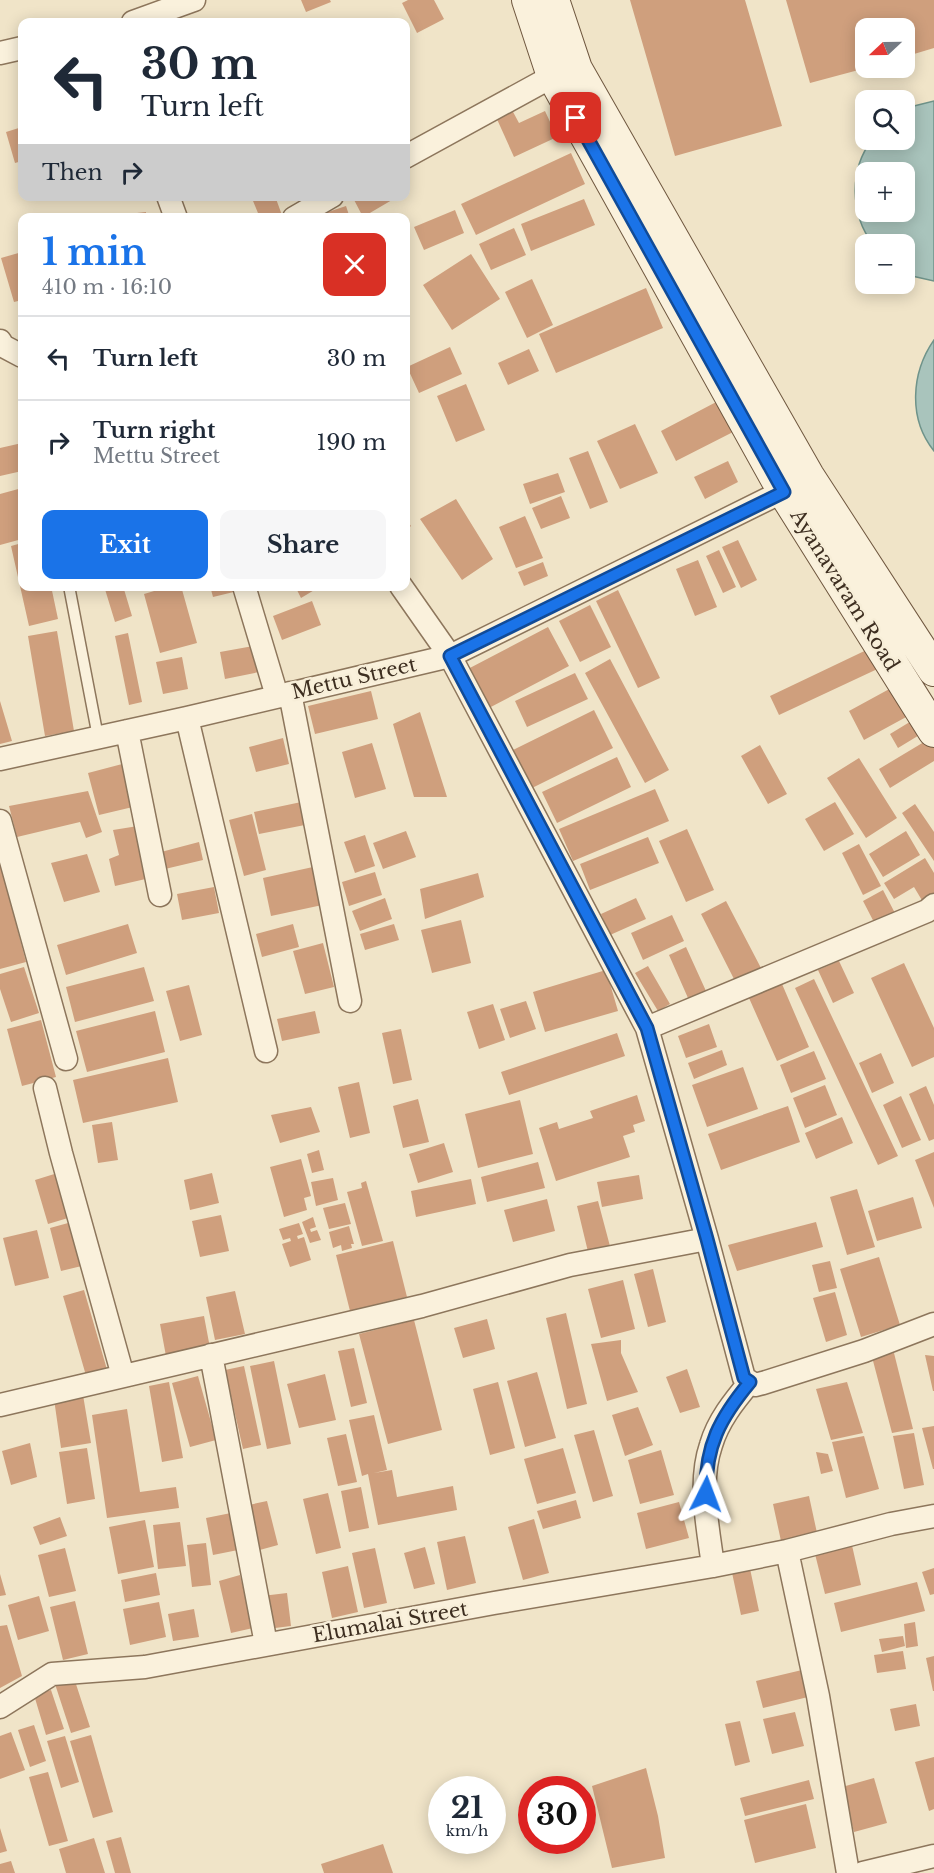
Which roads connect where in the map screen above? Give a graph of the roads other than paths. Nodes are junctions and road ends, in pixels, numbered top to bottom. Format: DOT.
graph roads {
  1 [pos="194,0"];
  2 [pos="528,0"];
  3 [pos="554,0"];
  4 [pos="144,18"];
  5 [pos="18,49"];
  6 [pos="0,53"];
  7 [pos="563,70"];
  8 [pos="410,154"];
  9 [pos="323,201"];
  10 [pos="303,213"];
  11 [pos="0,341"];
  12 [pos="18,352"];
  13 [pos="797,485"];
  14 [pos="70,591"];
  15 [pos="246,591"];
  16 [pos="404,591"];
  17 [pos="450,656"];
  18 [pos="934,670"];
  19 [pos="284,694"];
  20 [pos="187,718"];
  21 [pos="127,730"];
  22 [pos="934,731"];
  23 [pos="98,737"];
  24 [pos="0,759"];
  25 [pos="0,821"];
  26 [pos="160,895"];
  27 [pos="934,905"];
  28 [pos="350,1001"];
  29 [pos="647,1028"];
  30 [pos="266,1051"];
  31 [pos="66,1059"];
  32 [pos="45,1088"];
  33 [pos="707,1239"];
  34 [pos="934,1324"];
  35 [pos="211,1355"];
  36 [pos="123,1376"];
  37 [pos="750,1382"];
  38 [pos="0,1404"];
  39 [pos="934,1516"];
  40 [pos="787,1551"];
  41 [pos="713,1566"];
  42 [pos="266,1644"];
  43 [pos="0,1707"];
  44 [pos="934,1856"];
  45 [pos="848,1873"];
  46 [pos="863,1873"];
  1 -- 4 [label="street"];
  2 -- 7 [label="street, Ayanavaram Road"];
  3 -- 7 [label="street, Ayanavaram Road"];
  5 -- 6 [label="street"];
  7 -- 8 [label="street"];
  7 -- 13 [label="street, Ayanavaram Road"];
  9 -- 10 [label="street"];
  11 -- 12 [label="street"];
  13 -- 17 [label="street, Mettu Street"];
  13 -- 18 [label="street, Ayanavaram Road"];
  13 -- 22 [label="street, Ayanavaram Road"];
  14 -- 23 [label="lane"];
  15 -- 19 [label="street"];
  16 -- 17 [label="street"];
  17 -- 19 [label="street, Mettu Street"];
  17 -- 29 [label="street"];
  19 -- 20 [label="street, Mettu Street"];
  19 -- 28 [label="street"];
  20 -- 21 [label="street, Mettu Street"];
  20 -- 30 [label="street"];
  21 -- 23 [label="street, Mettu Street"];
  21 -- 26 [label="street"];
  23 -- 24 [label="street, Mettu Street"];
  25 -- 31 [label="street"];
  27 -- 29 [label="street"];
  29 -- 33 [label="street"];
  32 -- 36 [label="street"];
  33 -- 35 [label="street"];
  33 -- 37 [label="street"];
  34 -- 37 [label="street"];
  35 -- 36 [label="street"];
  35 -- 42 [label="street"];
  36 -- 38 [label="street"];
  37 -- 41 [label="street"];
  39 -- 40 [label="street, Elumalai Street"];
  40 -- 41 [label="street, Elumalai Street"];
  40 -- 45 [label="street"];
  41 -- 42 [label="street, Elumalai Street"];
  42 -- 43 [label="street, Elumalai Street"];
  44 -- 46 [label="street"];
}
